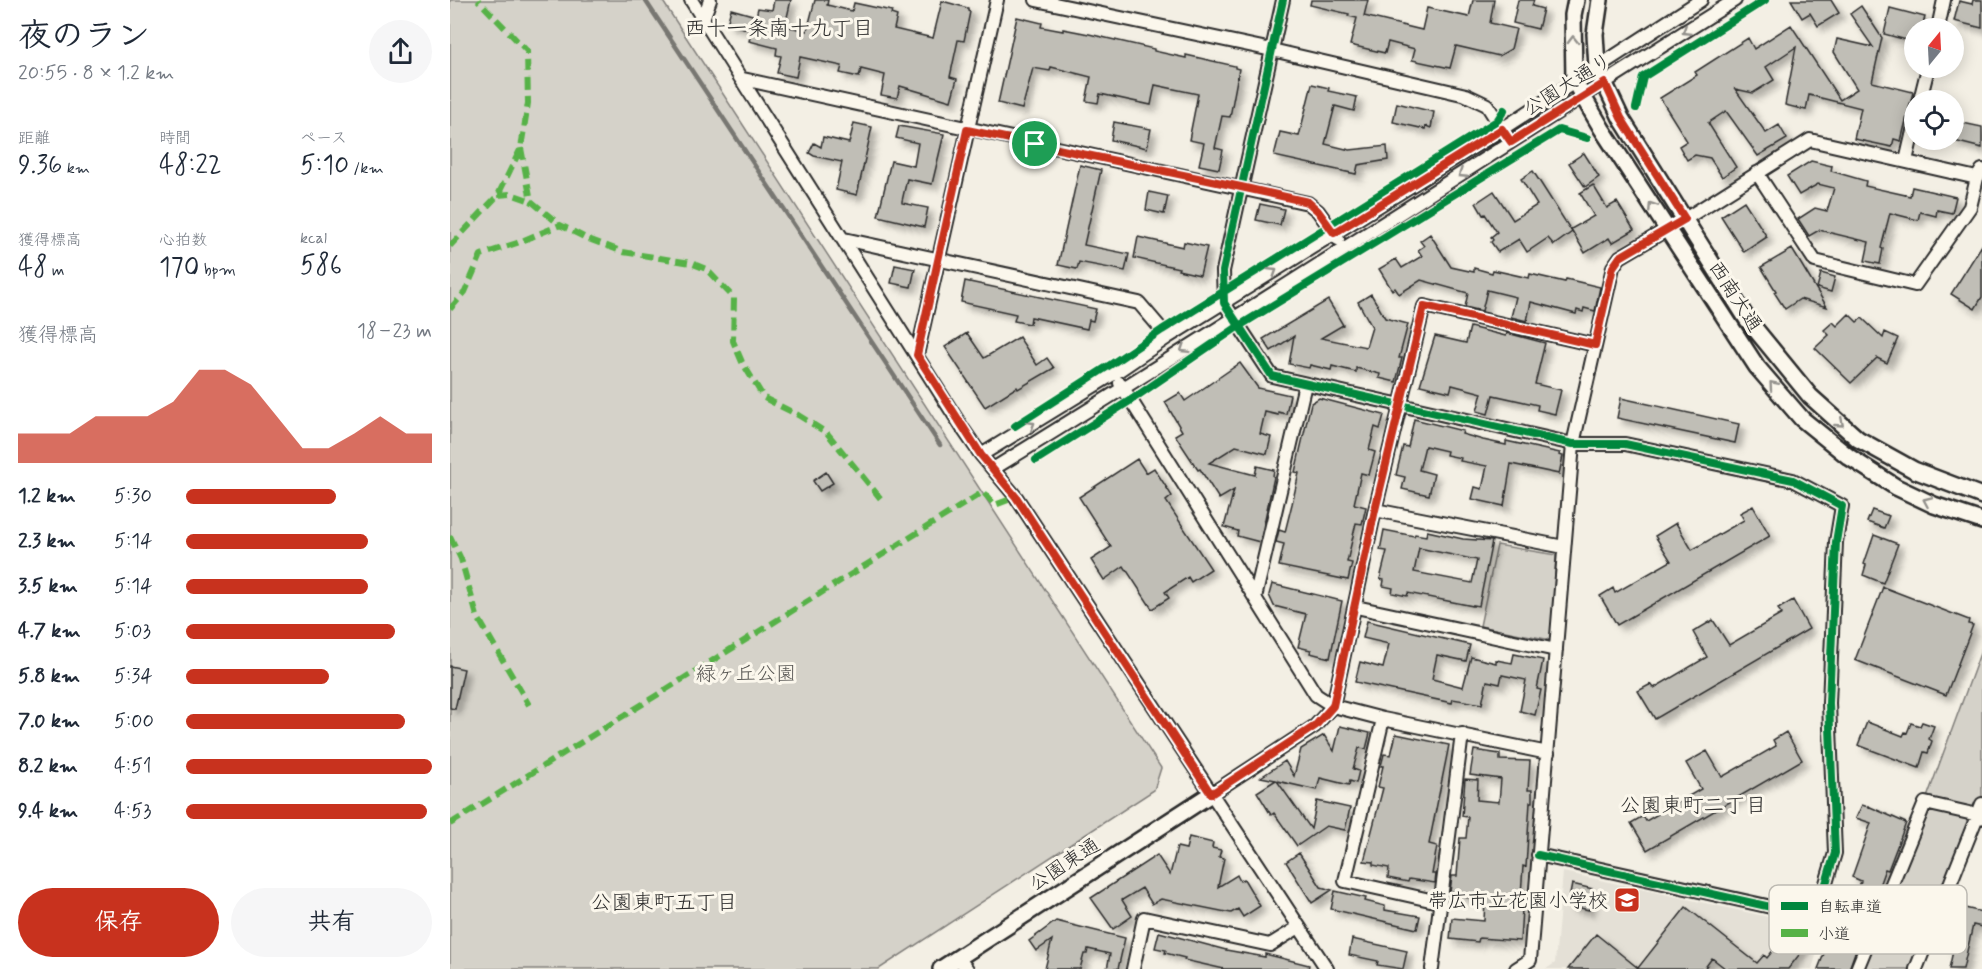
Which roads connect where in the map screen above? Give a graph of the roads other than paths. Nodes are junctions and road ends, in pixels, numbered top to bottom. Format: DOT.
graph roads {
  1 [pos="691,0"];
  2 [pos="710,0"];
  3 [pos="997,0"];
  4 [pos="1036,0"];
  5 [pos="1283,0"];
  6 [pos="1576,0"];
  7 [pos="1600,0"];
  8 [pos="1701,0"];
  9 [pos="1735,0"];
  10 [pos="1944,0"];
  11 [pos="1940,18"];
  12 [pos="703,19"];
  13 [pos="1272,50"];
  14 [pos="1597,67"];
  15 [pos="743,80"];
  16 [pos="1574,81"];
  17 [pos="1605,83"];
  18 [pos="1583,97"];
  19 [pos="1502,129"];
  20 [pos="967,130"];
  21 [pos="1511,142"];
  22 [pos="1909,150"];
  23 [pos="1906,161"];
  24 [pos="1757,173"];
  25 [pos="1979,174"];
  26 [pos="1241,187"];
  27 [pos="1685,219"];
  28 [pos="1667,229"];
  29 [pos="1334,233"];
  30 [pos="844,239"];
  31 [pos="1344,249"];
  32 [pos="939,261"];
  33 [pos="1224,303"];
  34 [pos="1233,317"];
  35 [pos="1168,337"];
  36 [pos="1595,345"];
  37 [pos="917,355"];
  38 [pos="1115,373"];
  39 [pos="1305,384"];
  40 [pos="1124,389"];
  41 [pos="1400,405"];
  42 [pos="1573,444"];
  43 [pos="981,455"];
  44 [pos="993,469"];
  45 [pos="1982,496"];
  46 [pos="1375,510"];
  47 [pos="1982,521"];
  48 [pos="1564,547"];
  49 [pos="1255,598"];
  50 [pos="1356,607"];
  51 [pos="1556,650"];
  52 [pos="1333,706"];
  53 [pos="1383,719"];
  54 [pos="1462,734"];
  55 [pos="1548,753"];
  56 [pos="1211,794"];
  57 [pos="1981,812"];
  58 [pos="1538,855"];
  59 [pos="1826,885"];
  60 [pos="1891,885"];
  61 [pos="1951,885"];
  62 [pos="1439,902"];
  63 [pos="1769,907"];
  64 [pos="1299,927"];
  65 [pos="1863,954"];
  66 [pos="1922,954"];
  67 [pos="962,964"];
  68 [pos="941,969"];
  69 [pos="1133,969"];
  70 [pos="1327,969"];
  71 [pos="1432,969"];
  72 [pos="1516,969"];
  73 [pos="1857,969"];
  74 [pos="1916,969"];
  1 -- 12 [label="street"];
  2 -- 12 [label="street"];
  3 -- 20 [label="street"];
  4 -- 13 [label="street"];
  5 -- 13 [label="street"];
  16 -- 6 [label="street, 西南大通, one-way"];
  7 -- 14 [label="street, 西南大通"];
  8 -- 14 [label="street, 公園大通り"];
  9 -- 17 [label="street, 公園大通り, one-way"];
  10 -- 11 [label="street"];
  12 -- 15 [label="street"];
  13 -- 19 [label="street"];
  13 -- 26 [label="street"];
  14 -- 16 [label="street, 公園大通り"];
  14 -- 17 [label="street, 西南大通"];
  15 -- 20 [label="street"];
  15 -- 30 [label="street"];
  16 -- 18 [label="street, 西南大通"];
  16 -- 19 [label="street, 公園大通り"];
  17 -- 18 [label="street, 公園大通り"];
  17 -- 27 [label="street, 西南大通"];
  18 -- 21 [label="street, 公園大通り"];
  28 -- 18 [label="street, 西南大通, one-way"];
  19 -- 21 [label="street"];
  19 -- 29 [label="street, 公園大通り"];
  20 -- 26 [label="street"];
  20 -- 32 [label="street"];
  21 -- 31 [label="street, 公園大通り, one-way"];
  22 -- 23 [label="street"];
  23 -- 24 [label="street"];
  23 -- 25 [label="street"];
  24 -- 25 [label="street"];
  24 -- 27 [label="street"];
  26 -- 29 [label="street"];
  26 -- 33 [label="street"];
  27 -- 28 [label="street"];
  27 -- 45 [label="street, 西南大通, one-way"];
  28 -- 36 [label="street"];
  47 -- 28 [label="street, 西南大通, one-way"];
  29 -- 31 [label="street"];
  33 -- 29 [label="street, 公園大通り, one-way"];
  30 -- 32 [label="street"];
  30 -- 37 [label="street"];
  31 -- 34 [label="street, 公園大通り"];
  32 -- 35 [label="street"];
  32 -- 37 [label="street"];
  33 -- 34 [label="street"];
  33 -- 35 [label="street, 公園大通り"];
  34 -- 39 [label="street"];
  34 -- 40 [label="street, 公園大通り, one-way"];
  35 -- 38 [label="street, 公園大通り"];
  36 -- 41 [label="street"];
  36 -- 42 [label="street"];
  37 -- 43 [label="street"];
  38 -- 40 [label="street"];
  43 -- 38 [label="street, 公園大通り, one-way"];
  39 -- 41 [label="street"];
  39 -- 49 [label="street"];
  40 -- 44 [label="street, 公園大通り"];
  40 -- 49 [label="street"];
  41 -- 42 [label="street"];
  41 -- 46 [label="street"];
  42 -- 48 [label="street"];
  42 -- 59 [label="street"];
  43 -- 44 [label="street"];
  44 -- 56 [label="street"];
  46 -- 48 [label="street"];
  46 -- 50 [label="street"];
  48 -- 51 [label="street"];
  49 -- 52 [label="street"];
  50 -- 51 [label="street"];
  50 -- 52 [label="street"];
  51 -- 55 [label="street"];
  52 -- 53 [label="street"];
  52 -- 56 [label="street"];
  53 -- 54 [label="street"];
  53 -- 62 [label="street"];
  54 -- 55 [label="street"];
  54 -- 62 [label="street"];
  55 -- 58 [label="street"];
  56 -- 64 [label="street"];
  56 -- 67 [label="street, 公園東通"];
  57 -- 60 [label="street"];
  57 -- 61 [label="street"];
  58 -- 63 [label="street"];
  58 -- 72 [label="street"];
  62 -- 71 [label="street"];
  64 -- 69 [label="street"];
  64 -- 70 [label="street"];
  65 -- 73 [label="street"];
  66 -- 74 [label="street"];
  67 -- 68 [label="street, 公園東通"];
}
